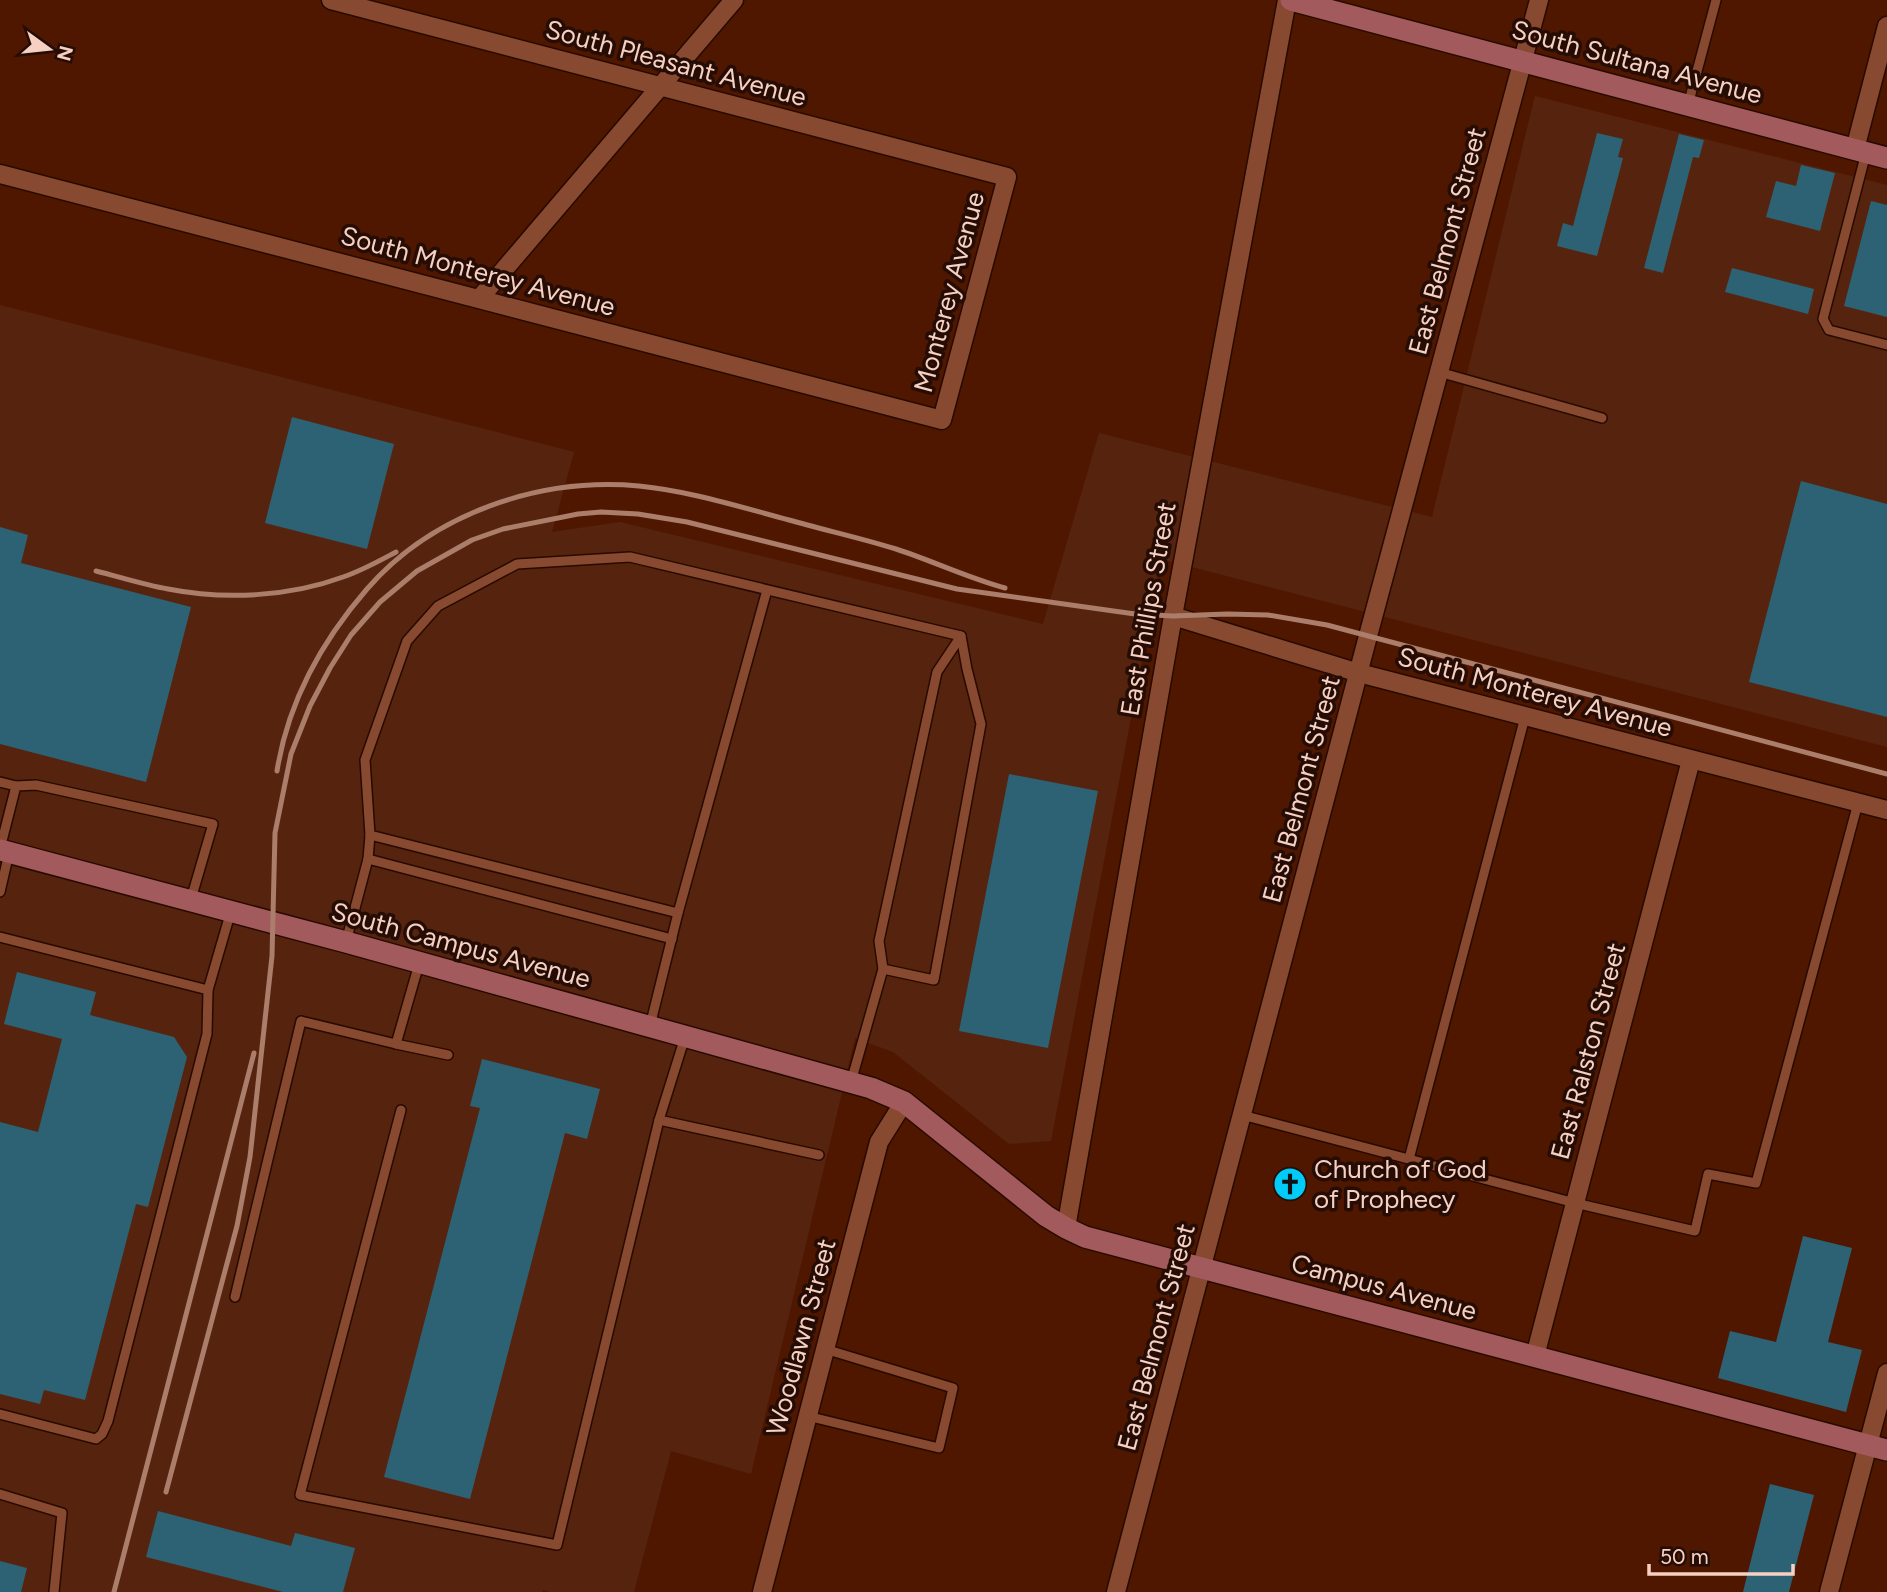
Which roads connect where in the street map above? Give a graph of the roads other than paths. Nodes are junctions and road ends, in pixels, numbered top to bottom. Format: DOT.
graph roads {
  1 [pos="331,0"];
  2 [pos="734,0"];
  3 [pos="1289,0"];
  4 [pos="1539,0"];
  5 [pos="1716,0"];
  6 [pos="1887,26"];
  7 [pos="1523,61"];
  8 [pos="660,86"];
  9 [pos="1688,105"];
  10 [pos="1869,153"];
  11 [pos="0,174"];
  12 [pos="1007,177"];
  13 [pos="479,299"];
  14 [pos="1887,345"];
  15 [pos="1439,372"];
  16 [pos="1602,418"];
  17 [pos="942,419"];
  18 [pos="767,590"];
  19 [pos="1173,617"];
  20 [pos="961,636"];
  21 [pos="1359,673"];
  22 [pos="1525,717"];
  23 [pos="1691,760"];
  24 [pos="0,782"];
  25 [pos="16,786"];
  26 [pos="1858,803"];
  27 [pos="1887,810"];
  28 [pos="370,835"];
  29 [pos="3,851"];
  30 [pos="368,859"];
  31 [pos="0,892"];
  32 [pos="190,901"];
  33 [pos="230,911"];
  34 [pos="678,913"];
  35 [pos="0,937"];
  36 [pos="672,939"];
  37 [pos="346,942"];
  38 [pos="419,962"];
  39 [pos="883,969"];
  40 [pos="208,990"];
  41 [pos="650,1026"];
  42 [pos="686,1036"];
  43 [pos="396,1044"];
  44 [pos="448,1055"];
  45 [pos="851,1082"];
  46 [pos="904,1102"];
  47 [pos="401,1110"];
  48 [pos="1242,1115"];
  49 [pos="659,1120"];
  50 [pos="819,1155"];
  51 [pos="1409,1159"];
  52 [pos="1575,1203"];
  53 [pos="1066,1228"];
  54 [pos="1202,1268"];
  55 [pos="235,1297"];
  56 [pos="825,1349"];
  57 [pos="1535,1356"];
  58 [pos="1887,1373"];
  59 [pos="0,1414"];
  60 [pos="807,1416"];
  61 [pos="1878,1447"];
  62 [pos="0,1494"];
  63 [pos="54,1592"];
  64 [pos="762,1592"];
  65 [pos="1116,1592"];
  66 [pos="1829,1592"];
  1 -- 8 [label="street, South Pleasant Avenue"];
  2 -- 8 [label="street"];
  3 -- 7 [label="street, South Sultana Avenue"];
  3 -- 19 [label="street, East Phillips Street"];
  4 -- 7 [label="street, East Belmont Street"];
  5 -- 9 [label="lane"];
  6 -- 10 [label="street"];
  7 -- 9 [label="street, South Sultana Avenue"];
  7 -- 15 [label="street, East Belmont Street"];
  8 -- 12 [label="street, South Pleasant Avenue"];
  8 -- 13 [label="street"];
  9 -- 10 [label="street, South Sultana Avenue"];
  10 -- 14 [label="lane"];
  11 -- 13 [label="street, South Monterey Avenue"];
  12 -- 17 [label="street, Monterey Avenue"];
  13 -- 17 [label="street, South Monterey Avenue"];
  15 -- 16 [label="lane"];
  15 -- 21 [label="street, East Belmont Street"];
  18 -- 20 [label="lane"];
  18 -- 28 [label="lane"];
  18 -- 34 [label="lane"];
  19 -- 21 [label="street, South Monterey Avenue"];
  19 -- 53 [label="street, East Phillips Street"];
  20 -- 39 [label="lane"];
  20 -- 39 [label="lane"];
  21 -- 22 [label="street, South Monterey Avenue"];
  21 -- 48 [label="street, East Belmont Street"];
  22 -- 23 [label="street, South Monterey Avenue"];
  22 -- 51 [label="lane"];
  23 -- 26 [label="street, South Monterey Avenue"];
  23 -- 52 [label="street, East Ralston Street"];
  24 -- 25 [label="lane"];
  25 -- 29 [label="lane"];
  25 -- 32 [label="lane"];
  26 -- 27 [label="street, South Monterey Avenue"];
  26 -- 52 [label="lane"];
  28 -- 30 [label="lane"];
  28 -- 34 [label="lane"];
  29 -- 31 [label="lane"];
  29 -- 32 [label="street, South Campus Avenue"];
  30 -- 36 [label="lane"];
  30 -- 37 [label="lane"];
  32 -- 33 [label="street, South Campus Avenue"];
  33 -- 37 [label="street, South Campus Avenue"];
  33 -- 40 [label="lane"];
  34 -- 36 [label="lane"];
  35 -- 40 [label="lane"];
  36 -- 41 [label="lane"];
  37 -- 38 [label="street, South Campus Avenue"];
  38 -- 41 [label="street, South Campus Avenue"];
  38 -- 43 [label="lane"];
  39 -- 45 [label="lane"];
  40 -- 59 [label="lane"];
  41 -- 42 [label="street, South Campus Avenue"];
  42 -- 45 [label="street, South Campus Avenue"];
  42 -- 49 [label="lane"];
  43 -- 44 [label="lane"];
  43 -- 55 [label="lane"];
  45 -- 46 [label="street, South Campus Avenue"];
  46 -- 53 [label="street, Campus Avenue"];
  46 -- 56 [label="street, Woodlawn Street"];
  47 -- 49 [label="lane"];
  48 -- 51 [label="lane"];
  48 -- 54 [label="street, East Belmont Street"];
  49 -- 50 [label="lane"];
  51 -- 52 [label="lane"];
  52 -- 57 [label="street, East Ralston Street"];
  53 -- 54 [label="street, Campus Avenue"];
  54 -- 57 [label="street, Campus Avenue"];
  54 -- 65 [label="street, East Belmont Street"];
  56 -- 60 [label="street, Woodlawn Street"];
  56 -- 60 [label="lane"];
  57 -- 61 [label="street, Campus Avenue"];
  58 -- 61 [label="street"];
  60 -- 64 [label="street, Woodlawn Street"];
  61 -- 66 [label="street"];
  62 -- 63 [label="lane"];
}
